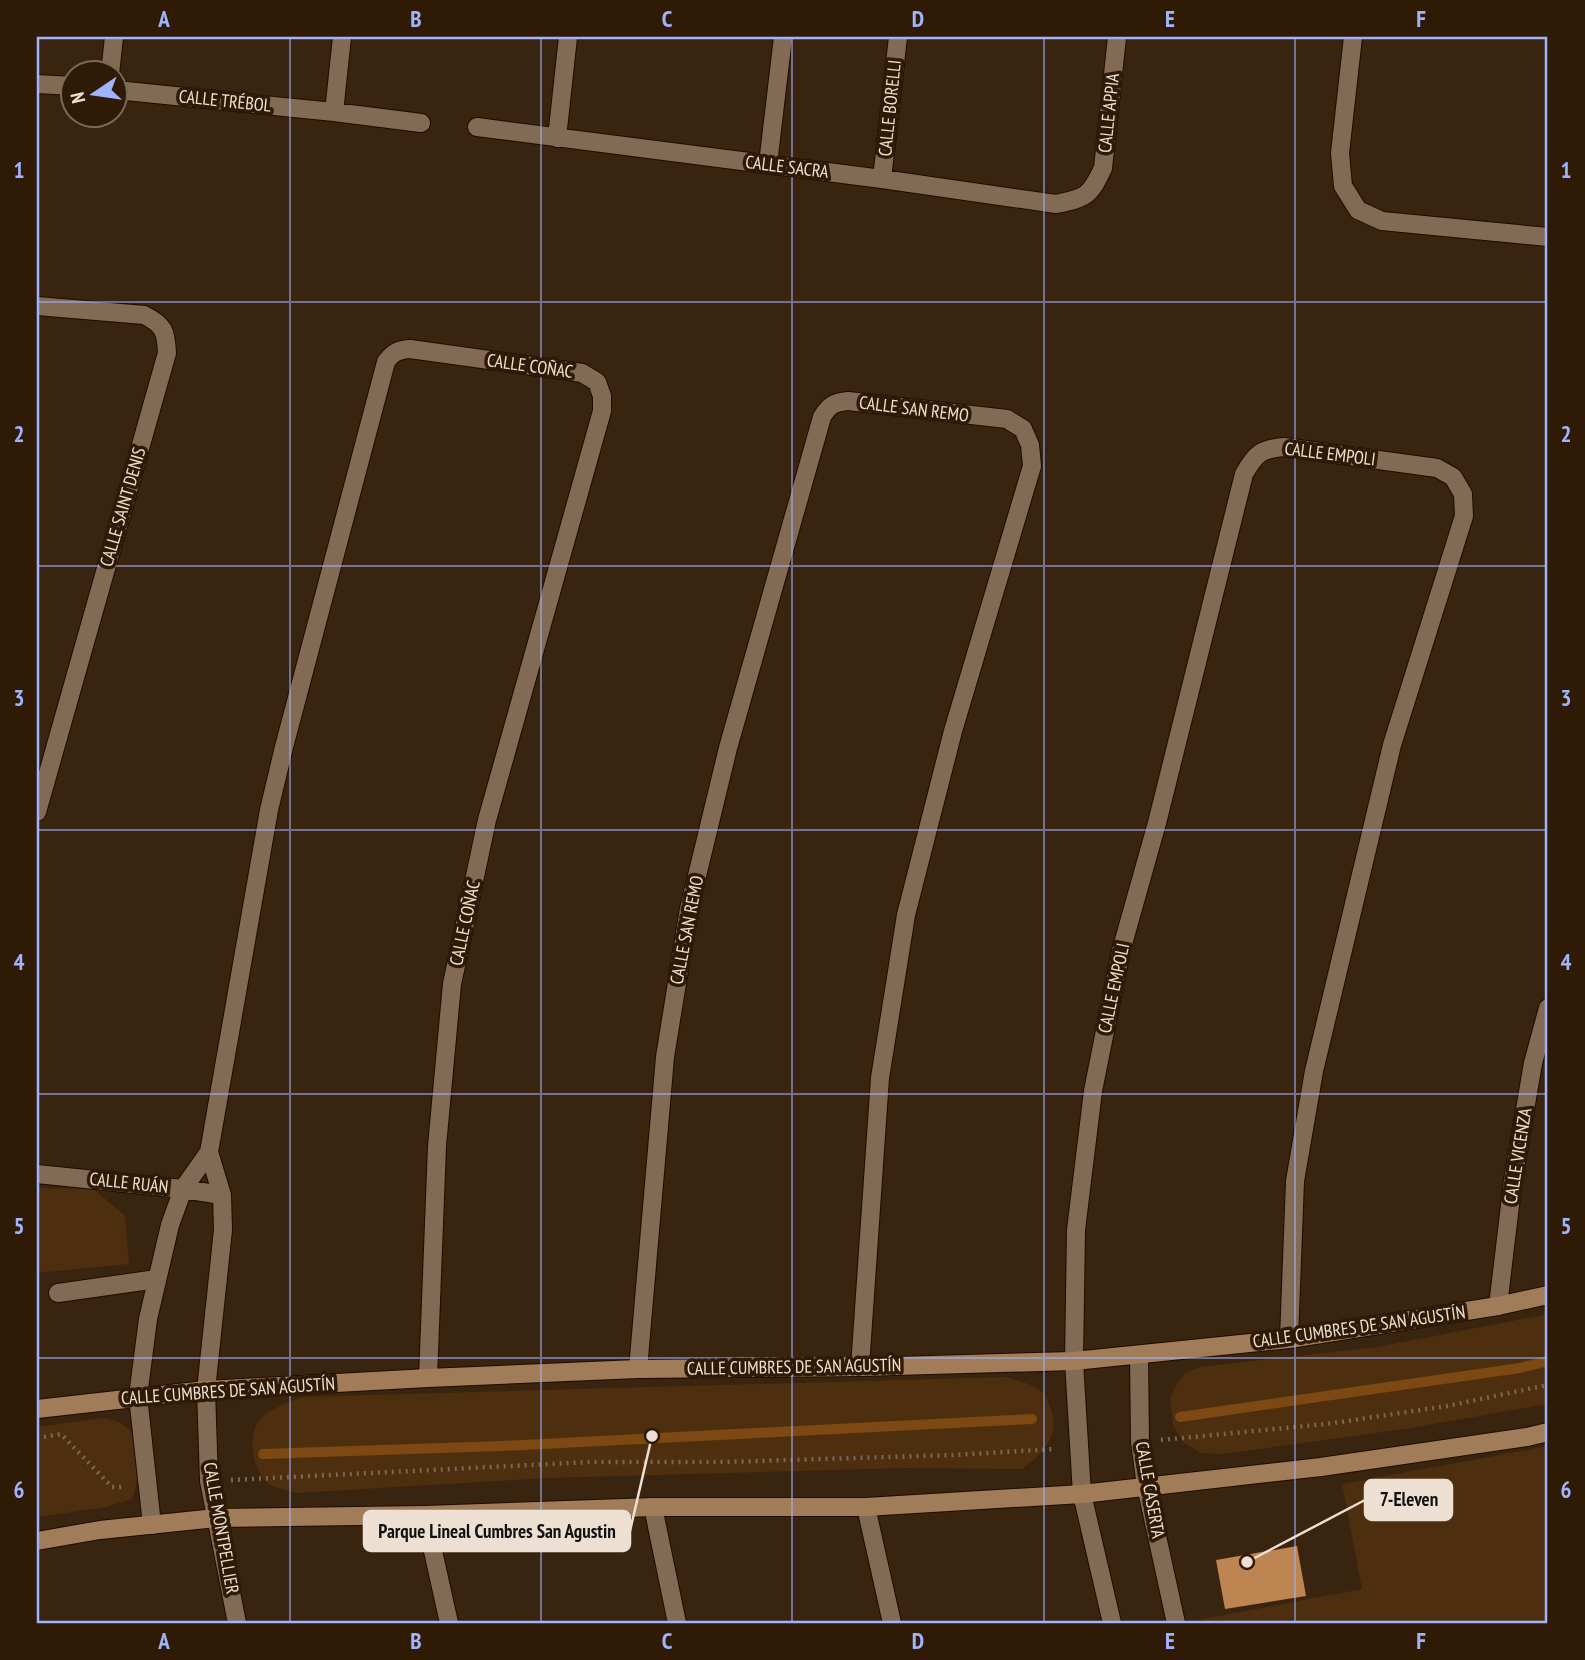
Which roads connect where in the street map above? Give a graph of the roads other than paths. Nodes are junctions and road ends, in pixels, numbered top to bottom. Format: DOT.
graph roads {
  1 [pos="114,37"];
  2 [pos="342,37"];
  3 [pos="568,37"];
  4 [pos="783,37"];
  5 [pos="898,37"];
  6 [pos="1117,37"];
  7 [pos="1353,37"];
  8 [pos="112,60"];
  9 [pos="37,84"];
  10 [pos="60,85"];
  11 [pos="130,91"];
  12 [pos="334,112"];
  13 [pos="421,123"];
  14 [pos="477,127"];
  15 [pos="558,138"];
  16 [pos="768,164"];
  17 [pos="882,179"];
  18 [pos="1094,188"];
  19 [pos="1548,237"];
  20 [pos="37,306"];
  21 [pos="37,812"];
  22 [pos="1548,1008"];
  23 [pos="209,1152"];
  24 [pos="37,1174"];
  25 [pos="183,1189"];
  26 [pos="222,1195"];
  27 [pos="157,1279"];
  28 [pos="58,1293"];
  29 [pos="1548,1295"];
  30 [pos="1498,1306"];
  31 [pos="1289,1339"];
  32 [pos="1139,1355"];
  33 [pos="1074,1361"];
  34 [pos="860,1367"];
  35 [pos="638,1369"];
  36 [pos="428,1378"];
  37 [pos="206,1390"];
  38 [pos="138,1396"];
  39 [pos="37,1409"];
  40 [pos="1548,1432"];
  41 [pos="1146,1486"];
  42 [pos="1082,1493"];
  43 [pos="653,1507"];
  44 [pos="866,1507"];
  45 [pos="425,1515"];
  46 [pos="216,1518"];
  47 [pos="152,1525"];
  48 [pos="37,1541"];
  49 [pos="237,1623"];
  50 [pos="449,1623"];
  51 [pos="677,1623"];
  52 [pos="892,1623"];
  53 [pos="1112,1623"];
  54 [pos="1176,1623"];
  1 -- 8 [label="street"];
  2 -- 12 [label="street"];
  3 -- 15 [label="street"];
  4 -- 16 [label="street"];
  5 -- 17 [label="street, CALLE BORELLI"];
  6 -- 18 [label="street, CALLE APPIA"];
  7 -- 19 [label="street"];
  9 -- 10 [label="street"];
  11 -- 12 [label="street, CALLE TRÉBOL"];
  12 -- 13 [label="street"];
  14 -- 15 [label="street, CALLE SACRA"];
  15 -- 16 [label="street, CALLE SACRA"];
  16 -- 17 [label="street, CALLE SACRA"];
  17 -- 18 [label="street, CALLE SACRA"];
  20 -- 21 [label="street, CALLE SAINT DENIS"];
  22 -- 30 [label="street, CALLE VICENZA"];
  23 -- 25 [label="street, CALLE COÑAC"];
  23 -- 26 [label="street, CALLE COÑAC"];
  23 -- 36 [label="street, CALLE COÑAC"];
  24 -- 25 [label="street, CALLE RUÁN"];
  25 -- 26 [label="street, CALLE RUÁN"];
  25 -- 27 [label="street, CALLE COÑAC"];
  26 -- 37 [label="street, CALLE COÑAC"];
  27 -- 28 [label="street"];
  27 -- 38 [label="street, CALLE COÑAC"];
  29 -- 30 [label="street, CALLE CUMBRES DE SAN AGUSTÍN"];
  30 -- 31 [label="street, CALLE CUMBRES DE SAN AGUSTÍN"];
  31 -- 32 [label="street, CALLE CUMBRES DE SAN AGUSTÍN"];
  31 -- 33 [label="street, CALLE EMPOLI"];
  32 -- 33 [label="street, CALLE CUMBRES DE SAN AGUSTÍN"];
  32 -- 41 [label="street, CALLE CASERTA"];
  33 -- 34 [label="street, CALLE CUMBRES DE SAN AGUSTÍN"];
  33 -- 42 [label="street, CALLE EMPOLI"];
  34 -- 35 [label="street, CALLE CUMBRES DE SAN AGUSTÍN"];
  34 -- 35 [label="street, CALLE SAN REMO"];
  35 -- 36 [label="street, CALLE CUMBRES DE SAN AGUSTÍN"];
  36 -- 37 [label="street, CALLE CUMBRES DE SAN AGUSTÍN"];
  37 -- 38 [label="street, CALLE CUMBRES DE SAN AGUSTÍN"];
  37 -- 46 [label="street, CALLE MONTPELLIER"];
  38 -- 39 [label="street, CALLE CUMBRES DE SAN AGUSTÍN"];
  38 -- 47 [label="street, CALLE COÑAC"];
  40 -- 41 [label="street"];
  41 -- 42 [label="street"];
  41 -- 54 [label="street, CALLE CASERTA"];
  42 -- 44 [label="street"];
  42 -- 53 [label="street"];
  43 -- 44 [label="street"];
  43 -- 45 [label="street"];
  43 -- 51 [label="street"];
  44 -- 52 [label="street"];
  45 -- 46 [label="street"];
  45 -- 50 [label="street"];
  46 -- 47 [label="street"];
  46 -- 49 [label="street, CALLE MONTPELLIER"];
  47 -- 48 [label="street"];
}
